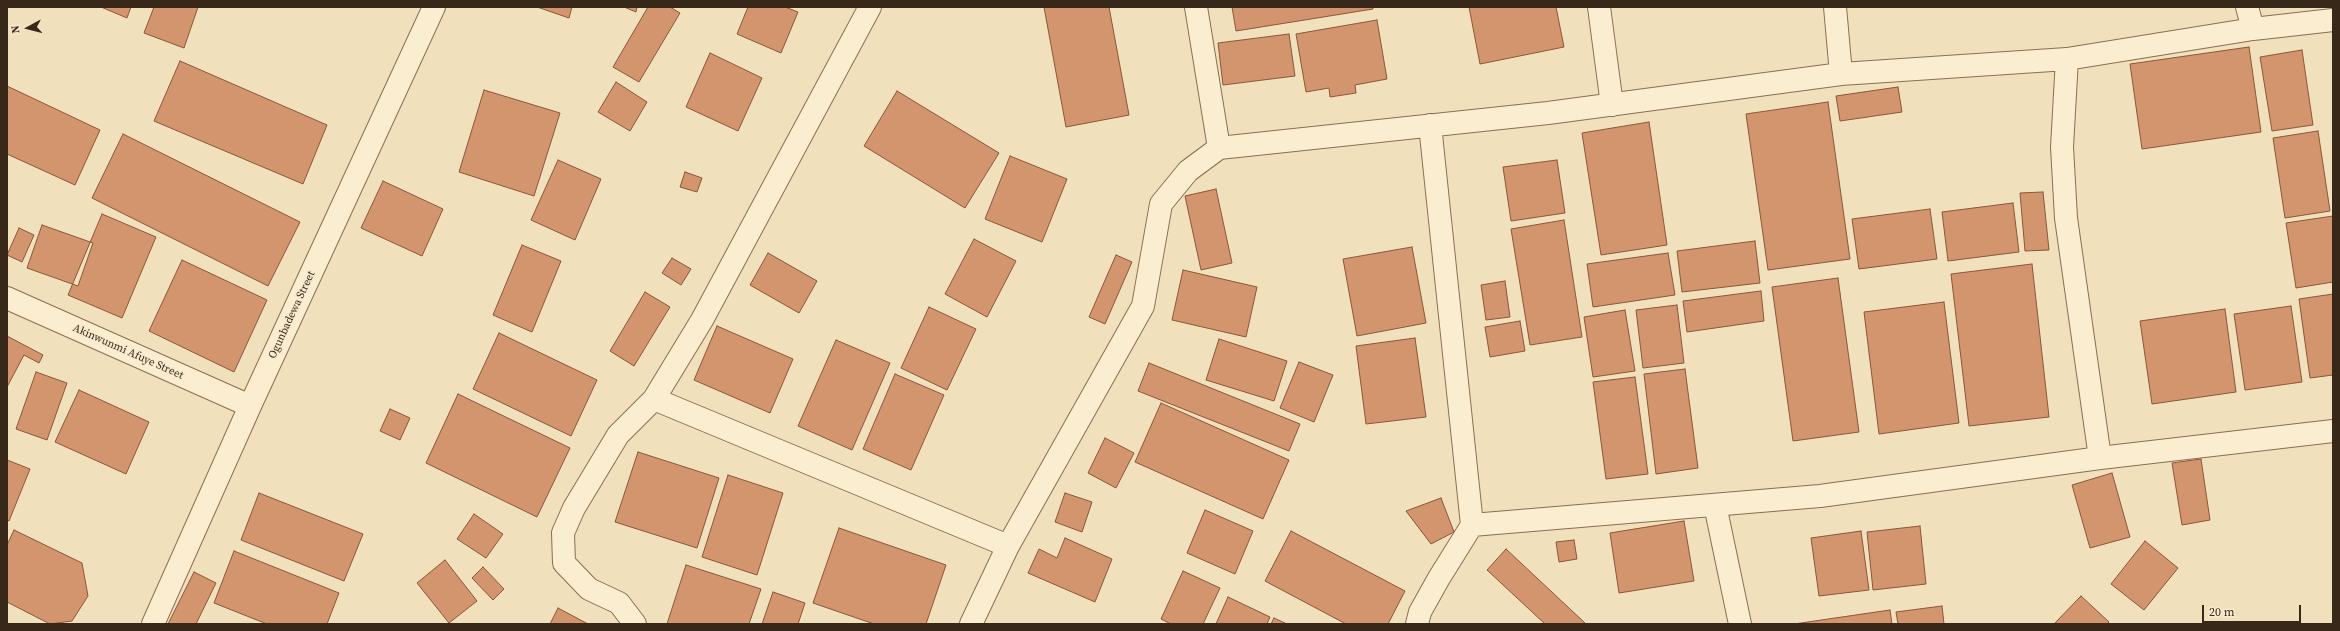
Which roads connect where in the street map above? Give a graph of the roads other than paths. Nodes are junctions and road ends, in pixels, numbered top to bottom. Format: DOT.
graph roads {
  1 [pos="434,7"];
  2 [pos="870,7"];
  3 [pos="1196,7"];
  4 [pos="1599,7"];
  5 [pos="1835,7"];
  6 [pos="2248,7"];
  7 [pos="2333,20"];
  8 [pos="2253,30"];
  9 [pos="2067,59"];
  10 [pos="1841,74"];
  11 [pos="1612,105"];
  12 [pos="1430,125"];
  13 [pos="1219,148"];
  14 [pos="7,298"];
  15 [pos="654,400"];
  16 [pos="250,406"];
  17 [pos="2333,431"];
  18 [pos="2100,458"];
  19 [pos="1715,505"];
  20 [pos="1472,525"];
  21 [pos="1008,546"];
  22 [pos="153,624"];
  23 [pos="635,624"];
  24 [pos="971,624"];
  25 [pos="1417,624"];
  26 [pos="1740,624"];
  1 -- 16 [label="street, Ogunbadewa Street"];
  2 -- 15 [label="street"];
  3 -- 13 [label="street"];
  4 -- 11 [label="street"];
  5 -- 10 [label="street"];
  6 -- 8 [label="street"];
  7 -- 8 [label="street"];
  8 -- 9 [label="street"];
  9 -- 10 [label="street"];
  9 -- 18 [label="street"];
  10 -- 11 [label="street"];
  11 -- 12 [label="street"];
  12 -- 13 [label="street"];
  12 -- 20 [label="street"];
  13 -- 21 [label="street"];
  14 -- 16 [label="street, Akinwunmi Afuye Street"];
  15 -- 21 [label="street"];
  15 -- 23 [label="street"];
  16 -- 22 [label="street, Ogunbadewa Street"];
  17 -- 18 [label="street"];
  18 -- 19 [label="street"];
  19 -- 20 [label="street"];
  19 -- 26 [label="street"];
  20 -- 25 [label="street"];
  21 -- 24 [label="street"];
}
